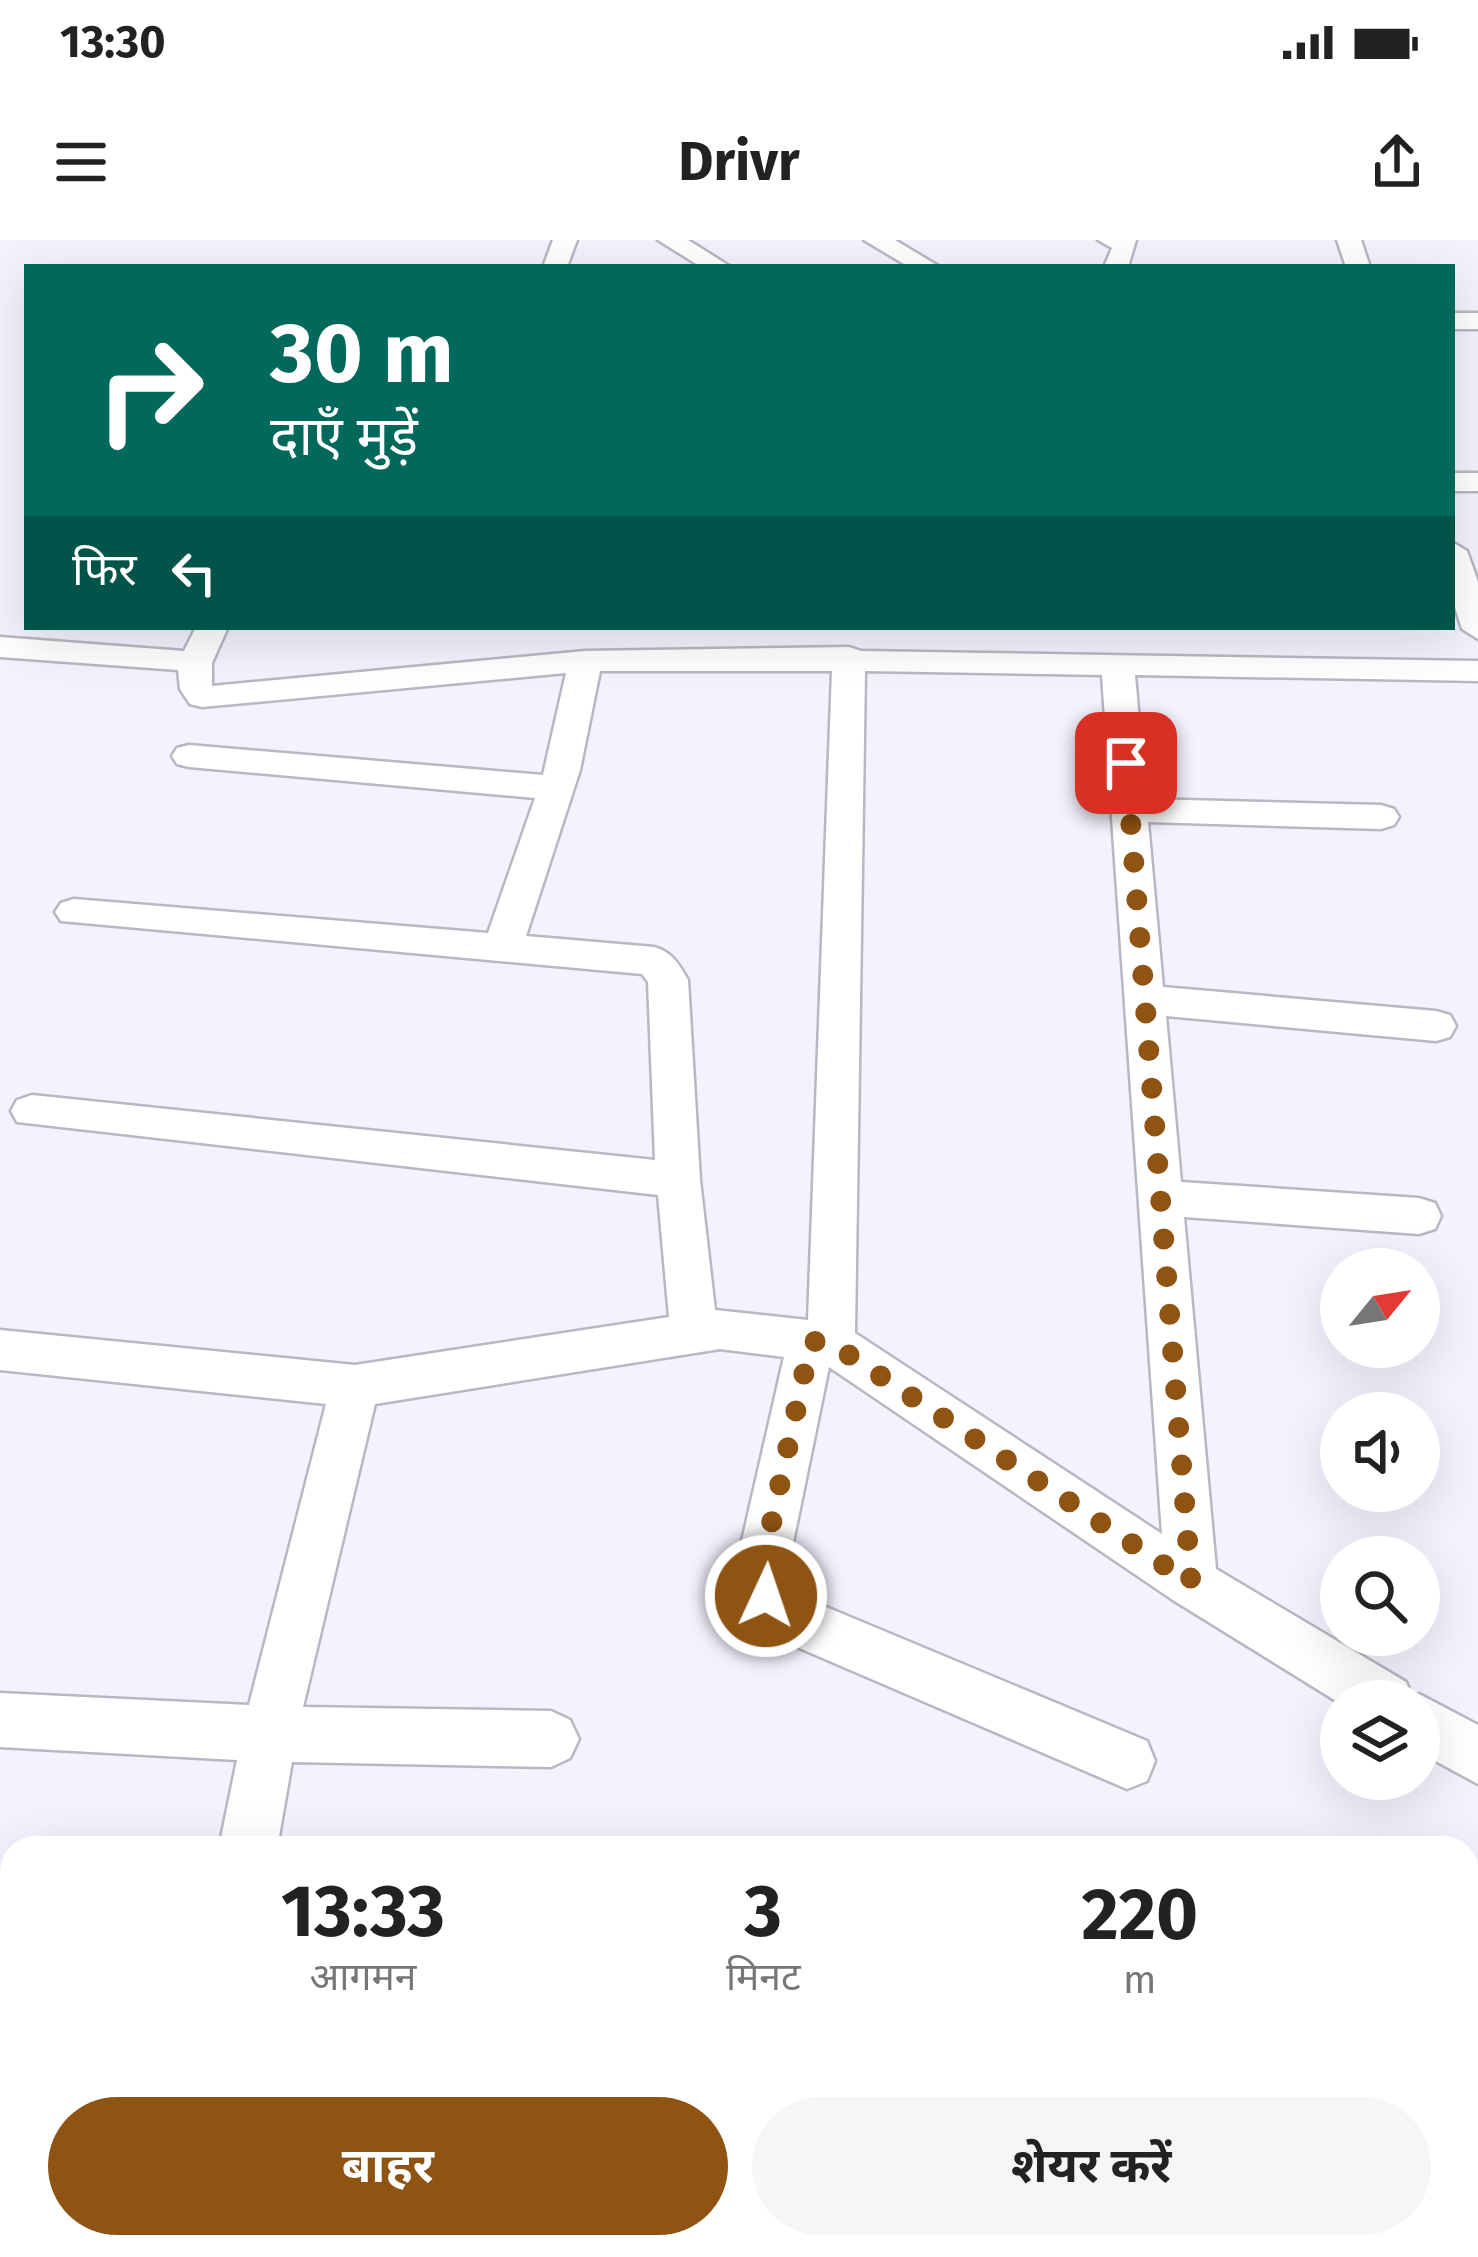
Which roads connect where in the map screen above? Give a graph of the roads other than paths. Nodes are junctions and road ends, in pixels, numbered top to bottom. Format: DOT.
graph roads {
  1 [pos="670,240"];
  2 [pos="877,240"];
  3 [pos="714,264"];
  4 [pos="922,264"];
  5 [pos="1455,560"];
  6 [pos="1478,629"];
  7 [pos="211,630"];
  8 [pos="0,647"];
  9 [pos="849,657"];
  10 [pos="585,661"];
  11 [pos="197,662"];
  12 [pos="1118,668"];
  13 [pos="1478,670"];
  14 [pos="189,756"];
  15 [pos="555,788"];
  16 [pos="1130,810"];
  17 [pos="1381,817"];
  18 [pos="74,912"];
  19 [pos="503,946"];
  20 [pos="1145,1000"];
  21 [pos="1436,1025"];
  22 [pos="32,1111"];
  23 [pos="678,1180"];
  24 [pos="1161,1198"];
  25 [pos="1419,1216"];
  26 [pos="694,1333"];
  27 [pos="821,1342"];
  28 [pos="0,1350"];
  29 [pos="355,1386"];
  30 [pos="1191,1583"];
  31 [pos="1352,1680"];
  32 [pos="0,1720"];
  33 [pos="1440,1733"];
  34 [pos="269,1735"];
  35 [pos="551,1739"];
  36 [pos="1478,1756"];
  37 [pos="1127,1761"];
  38 [pos="250,1836"];
  1 -- 3 [label="street"];
  2 -- 4 [label="street"];
  5 -- 6 [label="street"];
  7 -- 11 [label="street"];
  8 -- 11 [label="street"];
  9 -- 10 [label="street"];
  9 -- 12 [label="street"];
  9 -- 27 [label="street"];
  10 -- 11 [label="street"];
  10 -- 15 [label="street"];
  12 -- 13 [label="street"];
  12 -- 16 [label="street"];
  14 -- 15 [label="street"];
  15 -- 19 [label="street"];
  16 -- 17 [label="street"];
  16 -- 20 [label="street"];
  18 -- 19 [label="street"];
  19 -- 23 [label="street"];
  20 -- 21 [label="street"];
  20 -- 24 [label="street"];
  22 -- 23 [label="street"];
  23 -- 26 [label="street"];
  24 -- 25 [label="street"];
  24 -- 30 [label="street"];
  26 -- 27 [label="street"];
  26 -- 29 [label="street"];
  27 -- 30 [label="street"];
  27 -- 37 [label="street"];
  28 -- 29 [label="street"];
  29 -- 34 [label="street"];
  30 -- 31 [label="street"];
  32 -- 34 [label="street"];
  33 -- 36 [label="street"];
  34 -- 35 [label="street"];
  34 -- 38 [label="street"];
}
